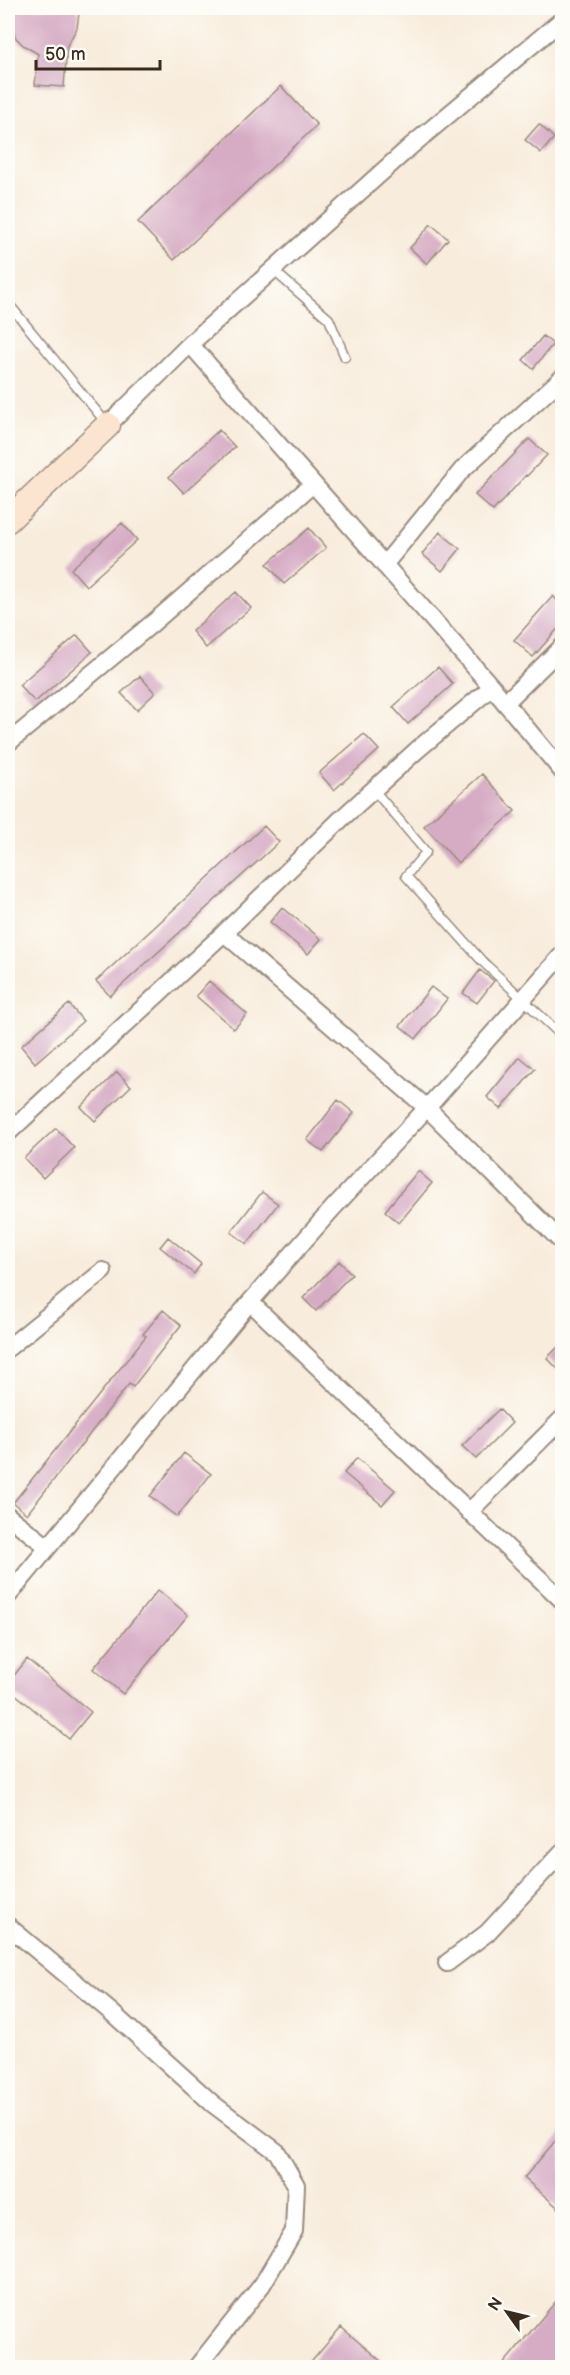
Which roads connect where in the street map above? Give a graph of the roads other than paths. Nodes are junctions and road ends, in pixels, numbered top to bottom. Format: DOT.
graph roads {
  1 [pos="562,20"];
  2 [pos="273,270"];
  3 [pos="8,303"];
  4 [pos="190,344"];
  5 [pos="345,357"];
  6 [pos="562,378"];
  7 [pos="108,425"];
  8 [pos="313,484"];
  9 [pos="8,520"];
  10 [pos="384,565"];
  11 [pos="562,647"];
  12 [pos="492,687"];
  13 [pos="505,703"];
  14 [pos="8,743"];
  15 [pos="562,771"];
  16 [pos="374,789"];
  17 [pos="224,933"];
  18 [pos="562,955"];
  19 [pos="523,998"];
  20 [pos="562,1036"];
  21 [pos="427,1108"];
  22 [pos="8,1132"];
  23 [pos="562,1242"];
  24 [pos="103,1271"];
  25 [pos="250,1302"];
  26 [pos="8,1348"];
  27 [pos="562,1419"];
  28 [pos="470,1512"];
  29 [pos="8,1516"];
  30 [pos="48,1547"];
  31 [pos="8,1596"];
  32 [pos="562,1600"];
  33 [pos="562,1852"];
  34 [pos="8,1926"];
  35 [pos="447,1963"];
  36 [pos="196,2367"];
  1 -- 2 [label="street"];
  2 -- 4 [label="street"];
  2 -- 5 [label="lane"];
  3 -- 7 [label="lane"];
  4 -- 7 [label="street"];
  4 -- 8 [label="street"];
  6 -- 10 [label="street"];
  7 -- 9 [label="street"];
  8 -- 10 [label="street"];
  8 -- 14 [label="street"];
  10 -- 12 [label="street"];
  11 -- 13 [label="street"];
  12 -- 13 [label="street"];
  12 -- 16 [label="street"];
  13 -- 15 [label="street"];
  16 -- 17 [label="street"];
  16 -- 19 [label="lane"];
  17 -- 21 [label="street"];
  17 -- 22 [label="street"];
  18 -- 19 [label="street"];
  19 -- 20 [label="lane"];
  19 -- 21 [label="street"];
  21 -- 23 [label="street"];
  21 -- 25 [label="street"];
  24 -- 26 [label="street"];
  25 -- 28 [label="street"];
  25 -- 30 [label="street"];
  27 -- 28 [label="street"];
  28 -- 32 [label="street"];
  29 -- 30 [label="street"];
  30 -- 31 [label="street"];
  33 -- 35 [label="street"];
  34 -- 36 [label="street"];
}
